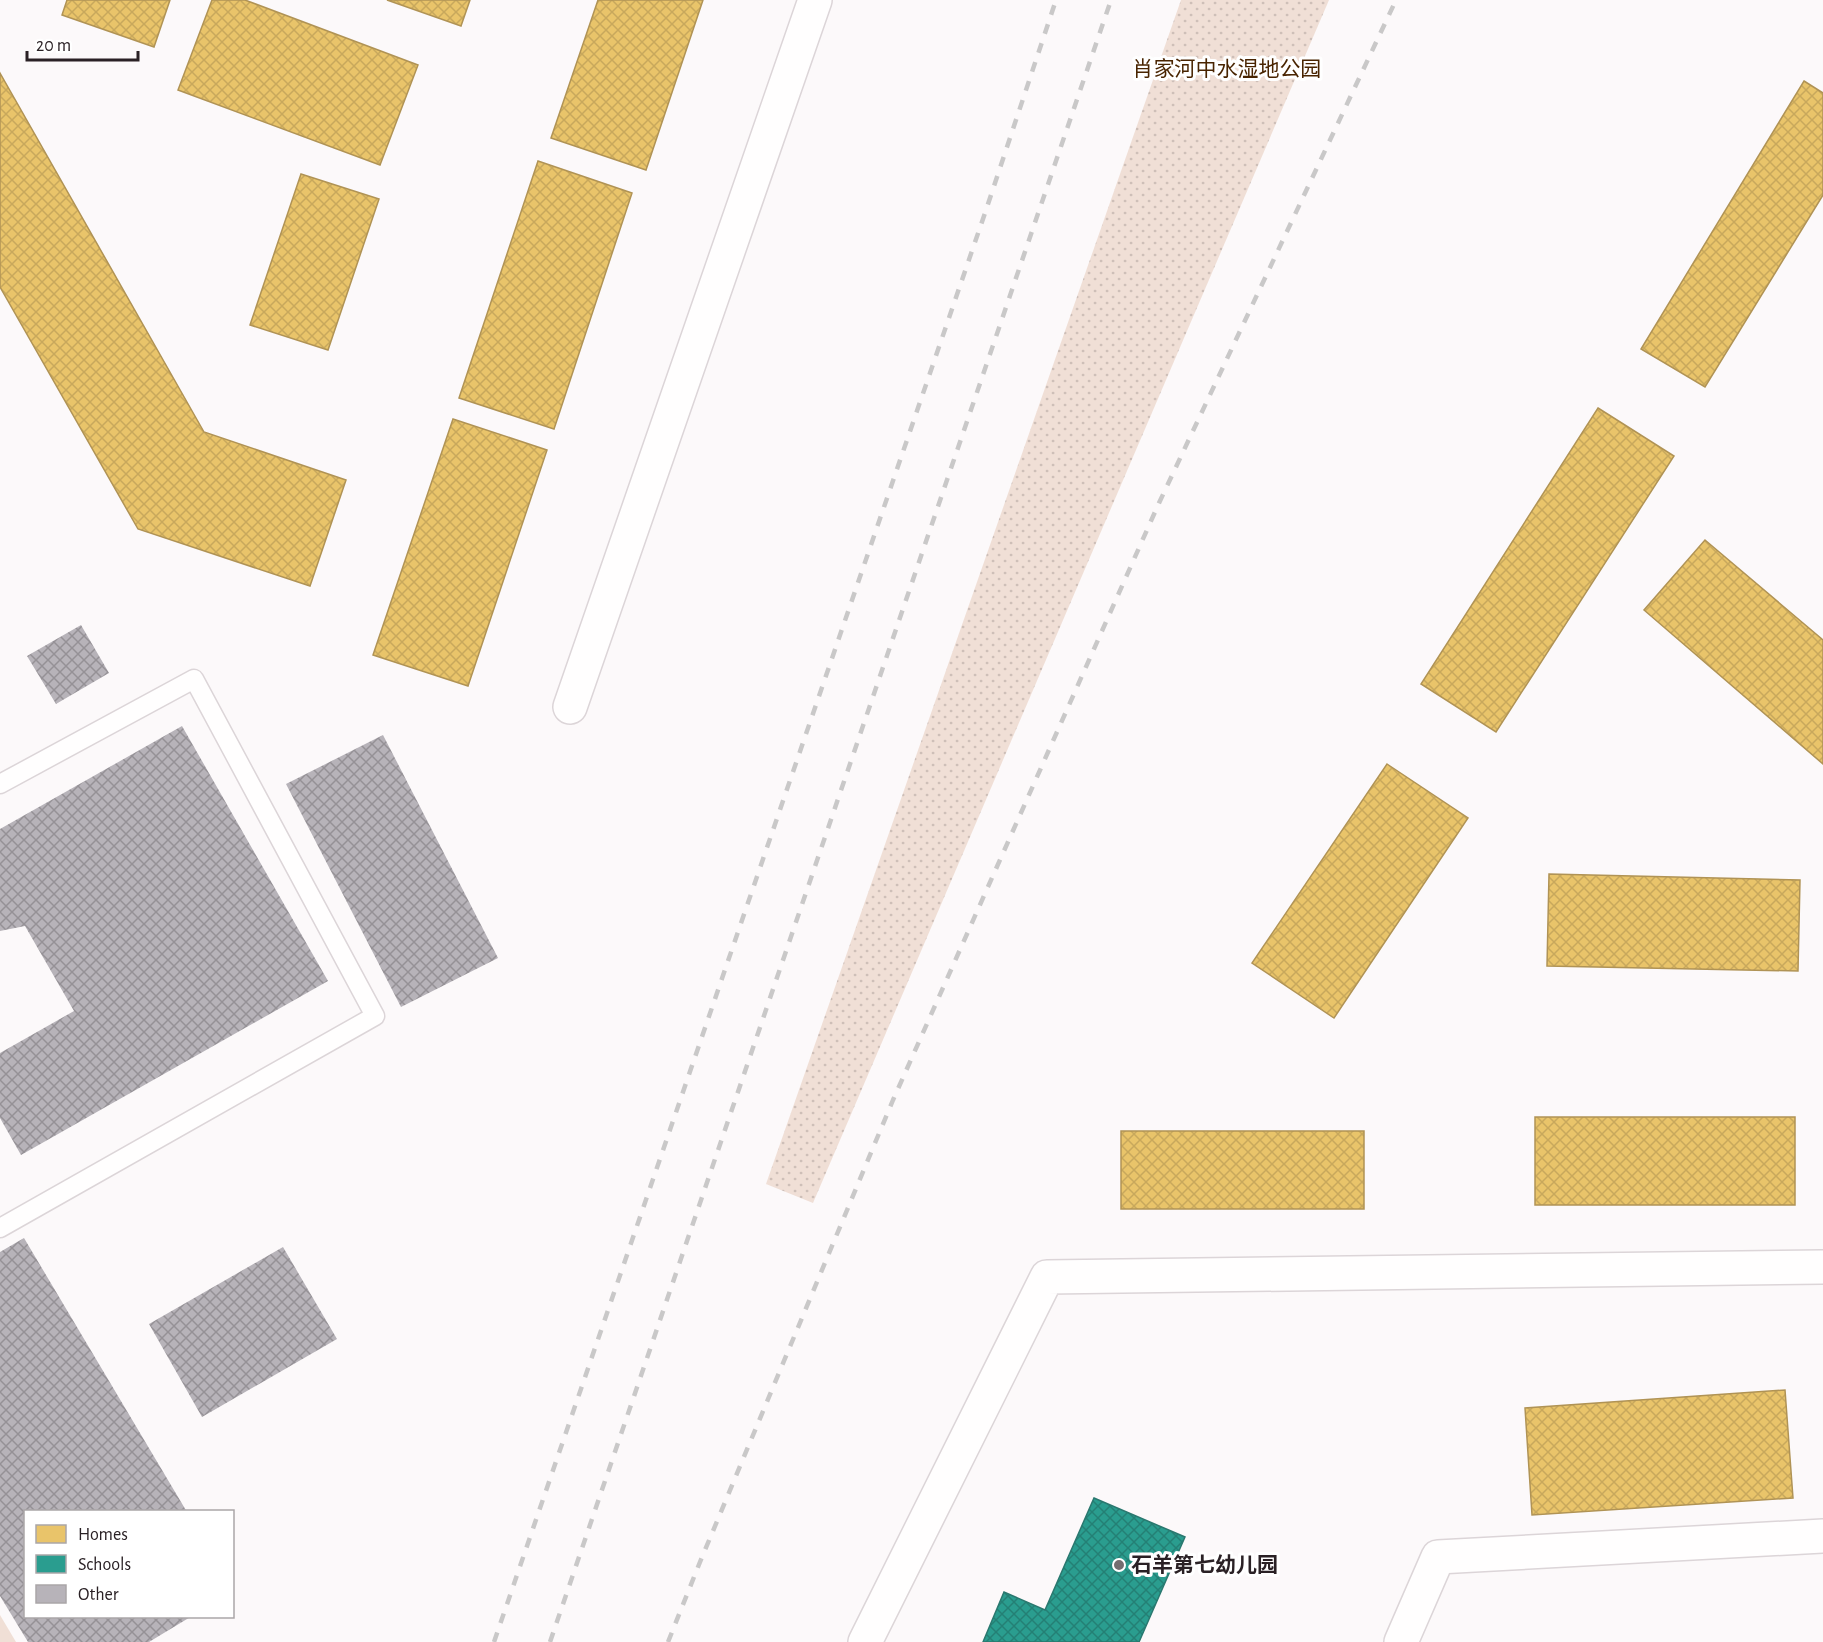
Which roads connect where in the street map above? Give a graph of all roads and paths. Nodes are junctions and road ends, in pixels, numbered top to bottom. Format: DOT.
graph roads {
  1 [pos="815,0"];
  2 [pos="570,707"];
  3 [pos="0,784"];
  4 [pos="0,1228"];
  5 [pos="1823,1267"];
  6 [pos="1823,1536"];
  7 [pos="865,1642"];
  8 [pos="1401,1642"];
  1 -- 2 [label="street"];
  3 -- 4 [label="lane"];
  5 -- 7 [label="street"];
  6 -- 8 [label="street"];
}
